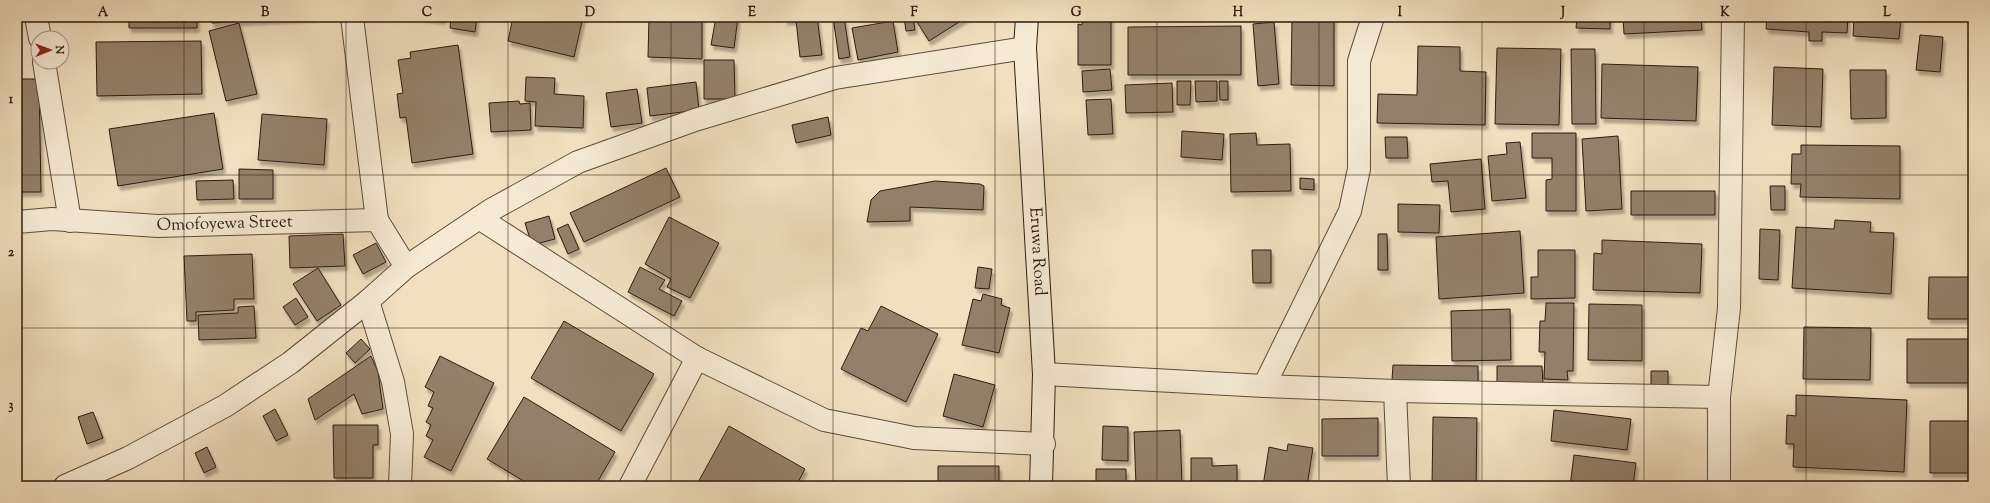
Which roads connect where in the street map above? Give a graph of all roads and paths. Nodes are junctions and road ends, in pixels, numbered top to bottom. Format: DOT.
graph roads {
  1 [pos="36,17"];
  2 [pos="352,17"];
  3 [pos="1027,17"];
  4 [pos="1373,17"];
  5 [pos="1733,17"];
  6 [pos="38,30"];
  7 [pos="1025,48"];
  8 [pos="45,70"];
  9 [pos="479,218"];
  10 [pos="377,220"];
  11 [pos="70,221"];
  12 [pos="17,222"];
  13 [pos="406,267"];
  14 [pos="368,301"];
  15 [pos="697,358"];
  16 [pos="1044,374"];
  17 [pos="1264,386"];
  18 [pos="1395,390"];
  19 [pos="1719,397"];
  20 [pos="1044,444"];
  21 [pos="65,486"];
  22 [pos="400,486"];
  23 [pos="630,486"];
  24 [pos="1042,486"];
  25 [pos="1399,486"];
  26 [pos="1719,486"];
  1 -- 6 [label="street"];
  2 -- 10 [label="street"];
  3 -- 7 [label="street, Eruwa Road"];
  4 -- 17 [label="street"];
  5 -- 19 [label="street"];
  7 -- 9 [label="street"];
  7 -- 16 [label="street, Eruwa Road"];
  8 -- 11 [label="street"];
  9 -- 13 [label="street"];
  9 -- 15 [label="street"];
  10 -- 11 [label="street, Omofoyewa Street"];
  10 -- 13 [label="street"];
  11 -- 12 [label="street, Omofoyewa Street"];
  13 -- 14 [label="street"];
  14 -- 21 [label="street"];
  14 -- 22 [label="street"];
  15 -- 20 [label="street"];
  15 -- 23 [label="street"];
  16 -- 17 [label="street"];
  16 -- 20 [label="street, Eruwa Road"];
  17 -- 18 [label="street"];
  18 -- 19 [label="street"];
  18 -- 25 [label="street"];
  19 -- 26 [label="street"];
  20 -- 24 [label="street, Eruwa Road"];
}
